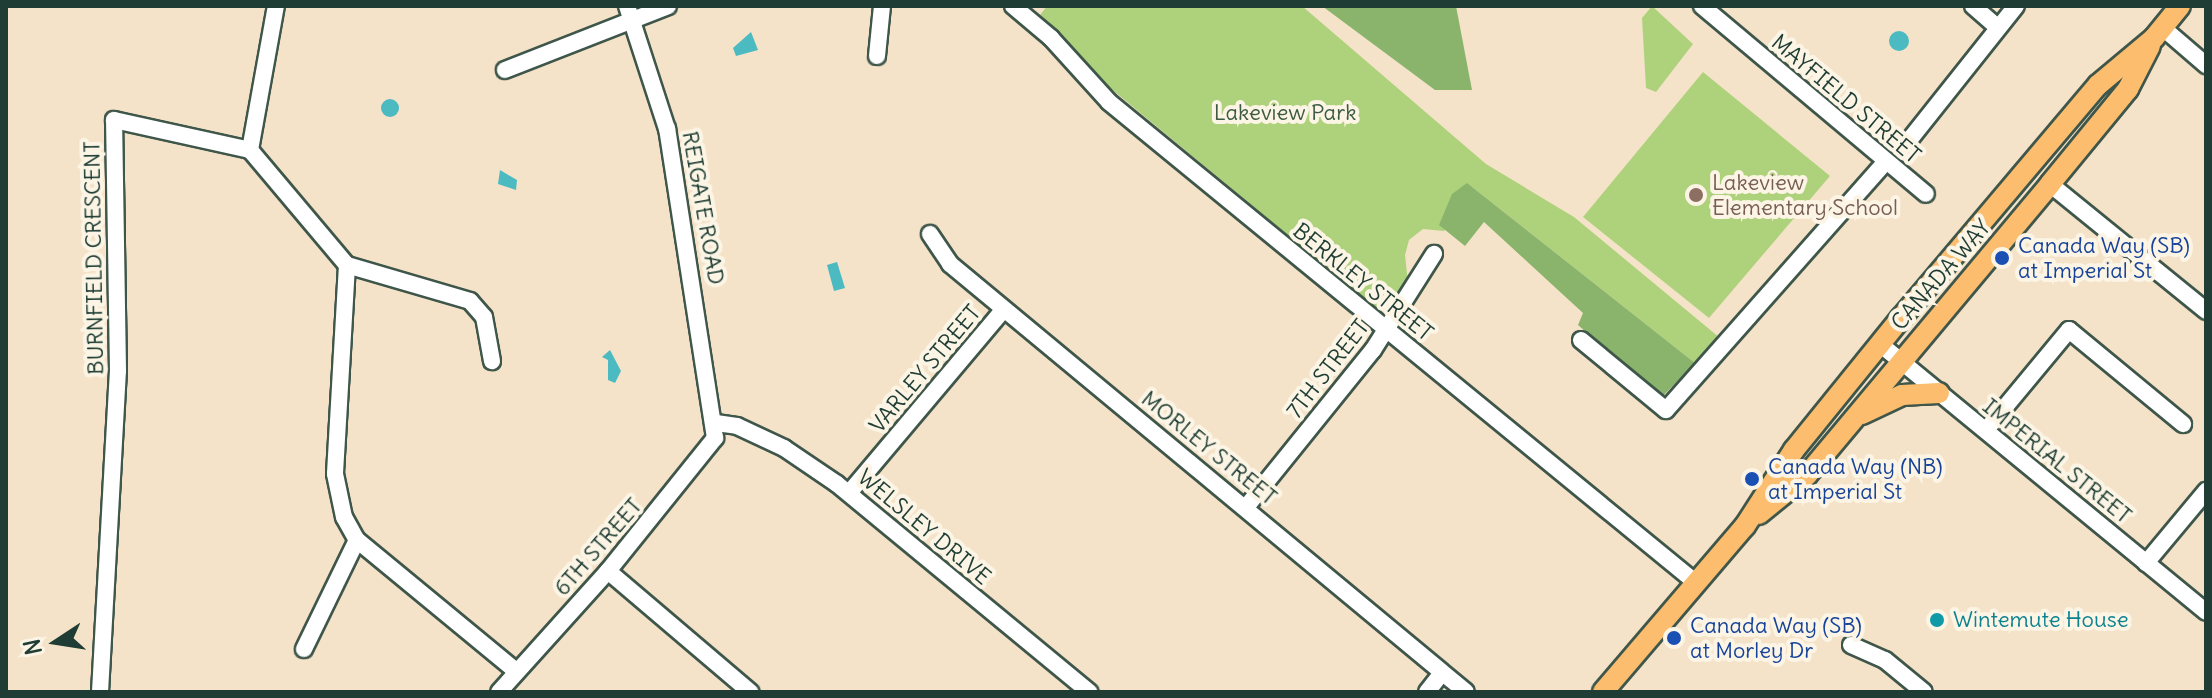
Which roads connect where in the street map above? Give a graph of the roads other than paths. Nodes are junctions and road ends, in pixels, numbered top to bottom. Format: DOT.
graph roads {
  1 [pos="276,6"];
  2 [pos="668,6"];
  3 [pos="882,6"];
  4 [pos="1013,6"];
  5 [pos="1702,6"];
  6 [pos="1973,6"];
  7 [pos="2016,6"];
  8 [pos="2180,6"];
  9 [pos="630,12"];
  10 [pos="1998,28"];
  11 [pos="2158,33"];
  12 [pos="877,56"];
  13 [pos="2206,65"];
  14 [pos="505,70"];
  15 [pos="1907,143"];
  16 [pos="250,150"];
  17 [pos="1886,161"];
  18 [pos="2050,184"];
  19 [pos="1926,194"];
  20 [pos="930,234"];
  21 [pos="1434,254"];
  22 [pos="347,265"];
  23 [pos="1003,310"];
  24 [pos="2206,311"];
  25 [pos="1388,329"];
  26 [pos="1581,340"];
  27 [pos="1880,344"];
  28 [pos="1900,360"];
  29 [pos="492,361"];
  30 [pos="1939,393"];
  31 [pos="1851,420"];
  32 [pos="716,423"];
  33 [pos="2183,424"];
  34 [pos="1986,430"];
  35 [pos="2206,491"];
  36 [pos="849,493"];
  37 [pos="1247,506"];
  38 [pos="1745,526"];
  39 [pos="357,540"];
  40 [pos="2146,563"];
  41 [pos="608,571"];
  42 [pos="1695,582"];
  43 [pos="2206,612"];
  44 [pos="1851,645"];
  45 [pos="304,649"];
  46 [pos="516,671"];
  47 [pos="1442,673"];
  48 [pos="100,692"];
  49 [pos="499,692"];
  50 [pos="750,692"];
  51 [pos="1089,692"];
  52 [pos="1427,692"];
  53 [pos="1466,692"];
  54 [pos="1604,692"];
  55 [pos="1924,692"];
  1 -- 16 [label="street"];
  2 -- 9 [label="street"];
  3 -- 12 [label="street"];
  4 -- 25 [label="street, BERKLEY STREET"];
  5 -- 17 [label="street, MAYFIELD STREET"];
  6 -- 10 [label="street"];
  7 -- 10 [label="street"];
  8 -- 11 [label="main road, CANADA WAY"];
  9 -- 14 [label="street"];
  9 -- 32 [label="street, REIGATE ROAD"];
  10 -- 15 [label="street"];
  11 -- 13 [label="street"];
  11 -- 18 [label="main road, CANADA WAY"];
  11 -- 27 [label="main road, CANADA WAY"];
  16 -- 22 [label="street"];
  16 -- 48 [label="street, BURNFIELD CRESCENT"];
  17 -- 19 [label="street, MAYFIELD STREET"];
  17 -- 26 [label="street"];
  18 -- 24 [label="street"];
  18 -- 28 [label="main road, CANADA WAY"];
  20 -- 23 [label="street, MORLEY STREET"];
  21 -- 25 [label="street, 7TH STREET"];
  22 -- 29 [label="street"];
  22 -- 39 [label="street"];
  23 -- 36 [label="street, VARLEY STREET"];
  23 -- 37 [label="street, MORLEY STREET"];
  25 -- 37 [label="street, 7TH STREET"];
  25 -- 42 [label="street, BERKLEY STREET"];
  27 -- 28 [label="street, IMPERIAL STREET"];
  27 -- 38 [label="main road, CANADA WAY"];
  28 -- 30 [label="street, IMPERIAL STREET"];
  28 -- 31 [label="main road, CANADA WAY"];
  30 -- 31 [label="main road"];
  30 -- 34 [label="street, IMPERIAL STREET"];
  31 -- 38 [label="main road, CANADA WAY"];
  32 -- 36 [label="street, WELSLEY DRIVE"];
  32 -- 41 [label="street, 6TH STREET"];
  33 -- 34 [label="street"];
  34 -- 40 [label="street, IMPERIAL STREET"];
  35 -- 40 [label="street"];
  36 -- 51 [label="street, WELSLEY DRIVE"];
  37 -- 47 [label="street, MORLEY STREET"];
  38 -- 42 [label="main road, CANADA WAY"];
  39 -- 45 [label="street"];
  39 -- 46 [label="street"];
  40 -- 43 [label="street, IMPERIAL STREET"];
  41 -- 46 [label="street, 6TH STREET"];
  41 -- 50 [label="street"];
  42 -- 54 [label="main road, CANADA WAY"];
  44 -- 55 [label="street"];
  46 -- 49 [label="street, 6TH STREET"];
  47 -- 52 [label="street"];
  47 -- 53 [label="street, MORLEY STREET"];
}
